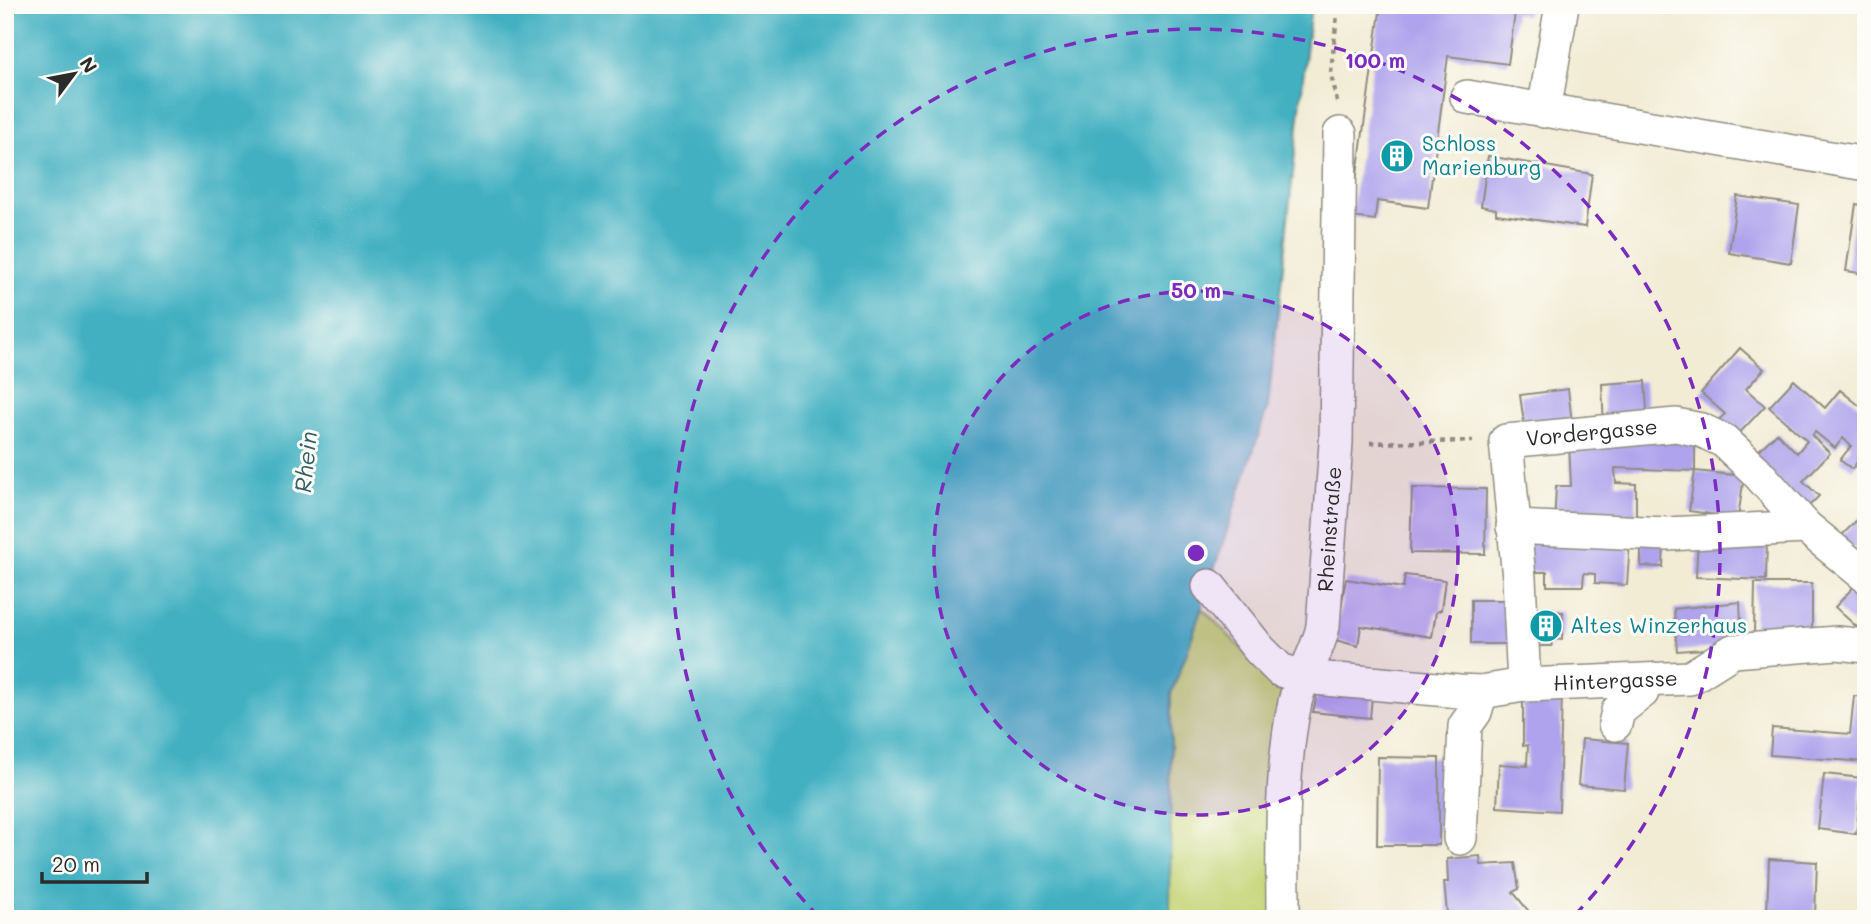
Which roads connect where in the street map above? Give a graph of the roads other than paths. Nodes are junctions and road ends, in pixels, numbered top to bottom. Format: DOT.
graph roads {
  1 [pos="1562,5"];
  2 [pos="1467,97"];
  3 [pos="1544,111"];
  4 [pos="1340,134"];
  5 [pos="1866,164"];
  6 [pos="1506,441"];
  7 [pos="1513,527"];
  8 [pos="1806,527"];
  9 [pos="1866,576"];
  10 [pos="1209,586"];
  11 [pos="1866,646"];
  12 [pos="1304,677"];
  13 [pos="1643,681"];
  14 [pos="1524,685"];
  15 [pos="1481,692"];
  16 [pos="1615,724"];
  17 [pos="1460,838"];
  18 [pos="1283,919"];
  1 -- 3 [label="street"];
  2 -- 3 [label="street"];
  3 -- 5 [label="street"];
  4 -- 12 [label="street, Rheinstraße"];
  6 -- 7 [label="street, Hintergasse"];
  6 -- 8 [label="street, Vordergasse"];
  7 -- 8 [label="street"];
  7 -- 14 [label="street, Hintergasse"];
  8 -- 9 [label="street, Vordergasse"];
  10 -- 12 [label="street, Hintergasse"];
  11 -- 13 [label="street, Hintergasse"];
  12 -- 15 [label="street, Hintergasse"];
  12 -- 18 [label="street, Rheinstraße"];
  13 -- 14 [label="street, Hintergasse"];
  13 -- 16 [label="street"];
  14 -- 15 [label="street, Hintergasse"];
  15 -- 17 [label="street"];
}
